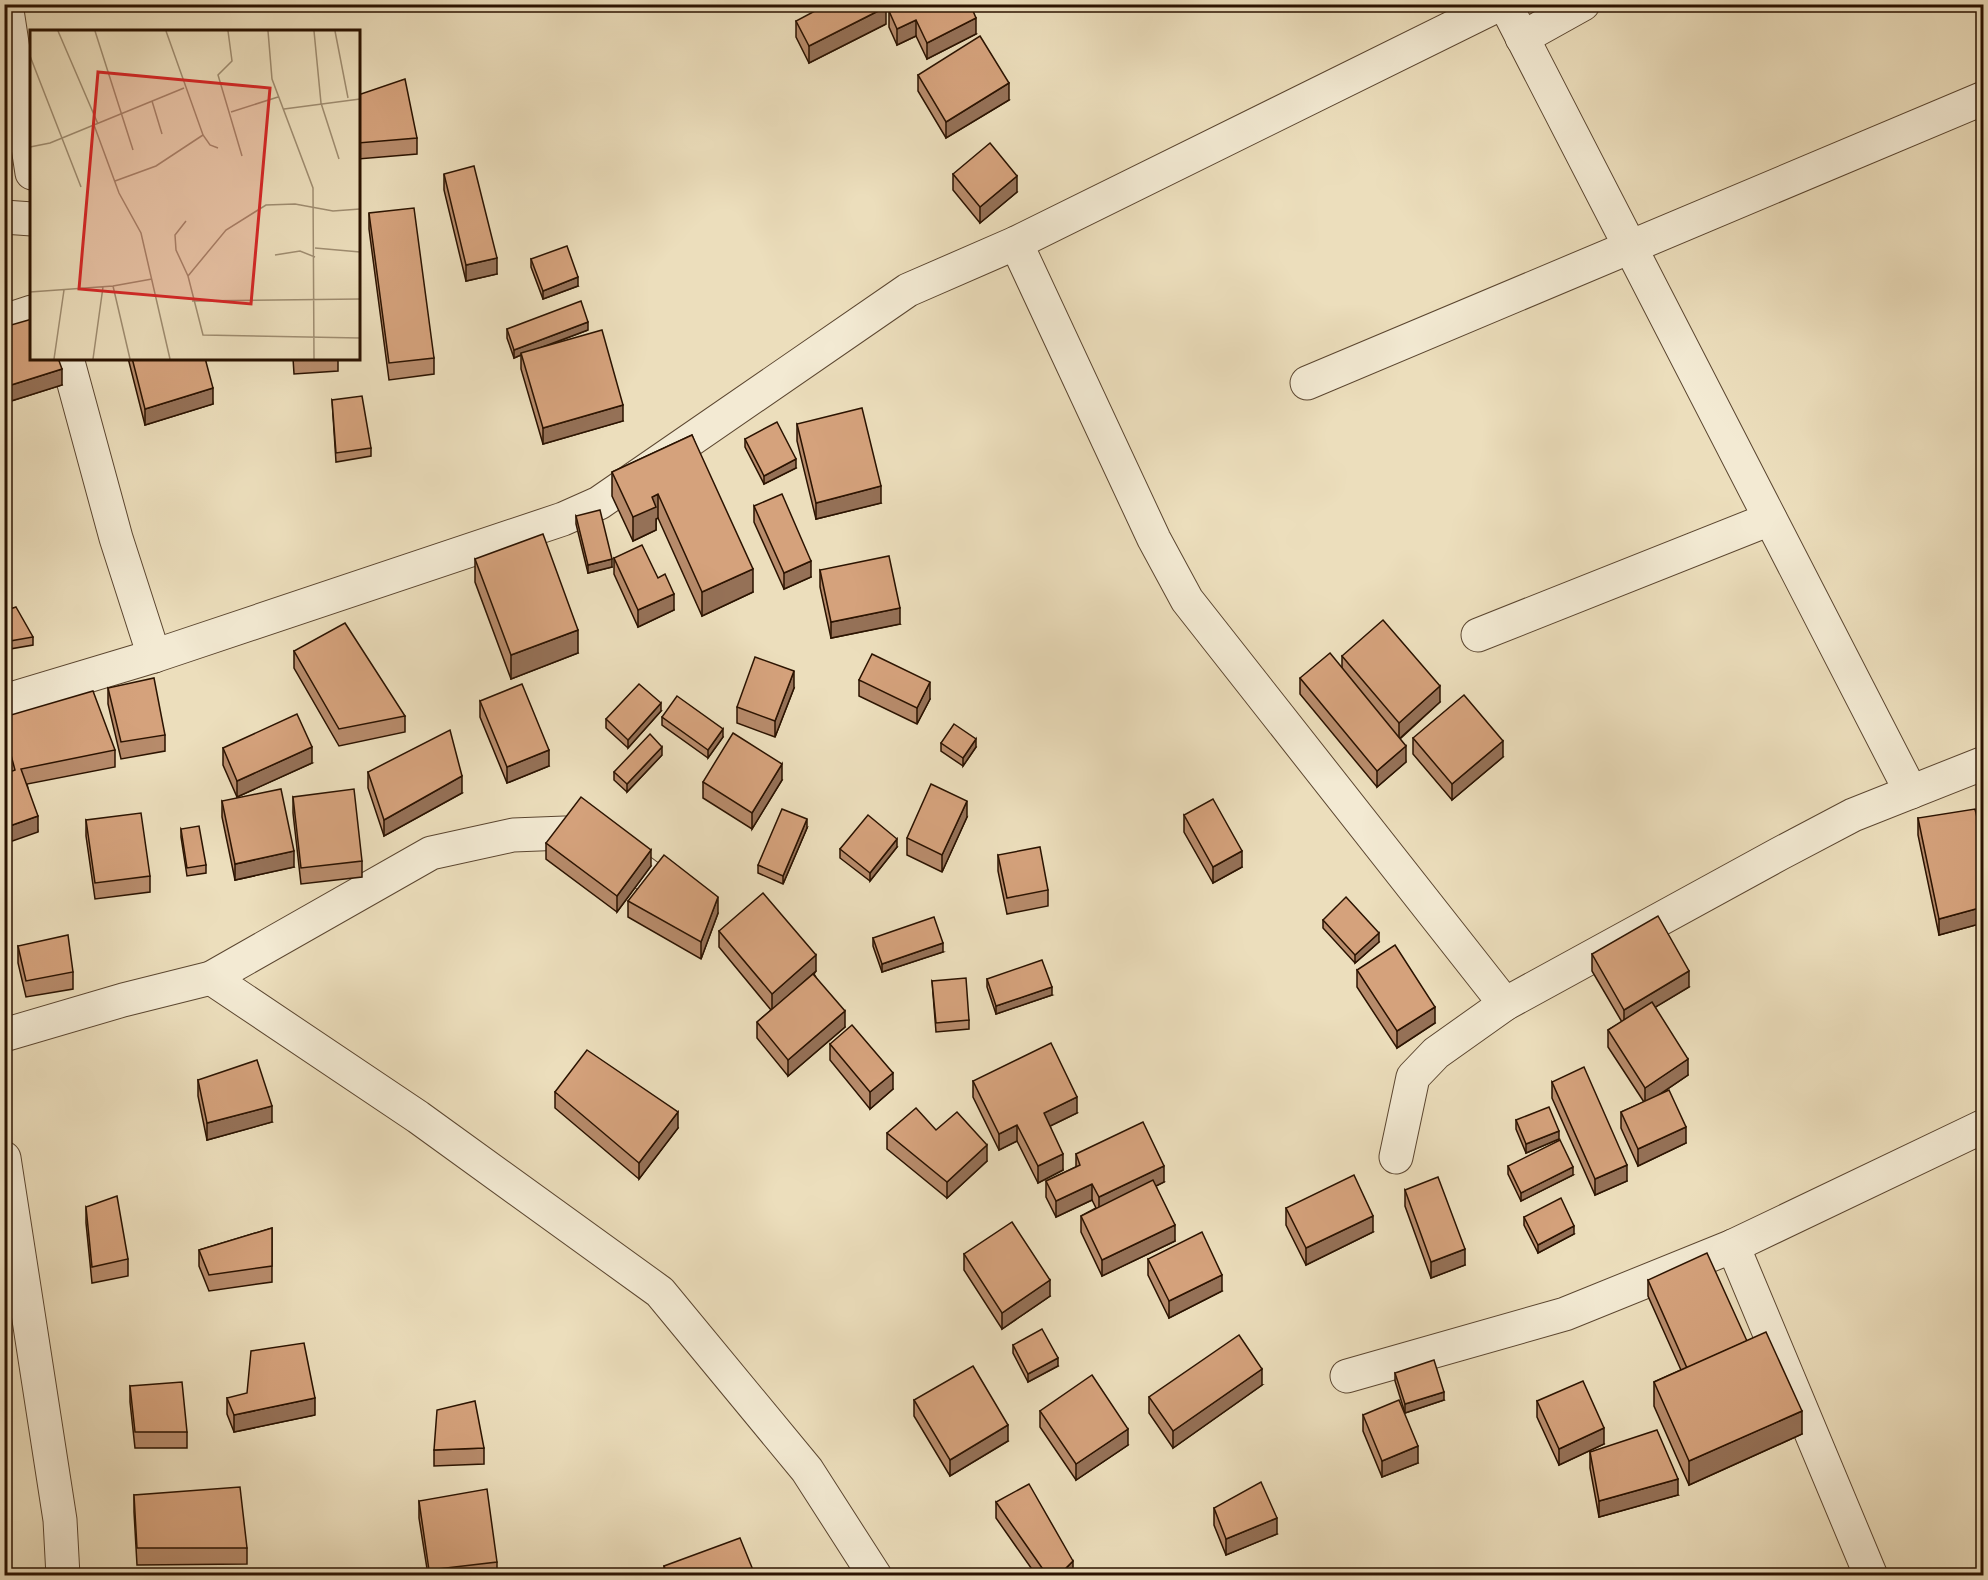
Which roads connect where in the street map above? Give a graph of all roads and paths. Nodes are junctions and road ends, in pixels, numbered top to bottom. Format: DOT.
graph roads {
  1 [pos="6,4"];
  2 [pos="1500,4"];
  3 [pos="1505,4"];
  4 [pos="1583,4"];
  5 [pos="1522,38"];
  6 [pos="1983,98"];
  7 [pos="30,160"];
  8 [pos="4,217"];
  9 [pos="30,219"];
  10 [pos="1016,243"];
  11 [pos="1630,247"];
  12 [pos="30,313"];
  13 [pos="4,321"];
  14 [pos="68,360"];
  15 [pos="1307,383"];
  16 [pos="1770,519"];
  17 [pos="1478,635"];
  18 [pos="154,656"];
  19 [pos="4,701"];
  20 [pos="1983,763"];
  21 [pos="1911,792"];
  22 [pos="703,917"];
  23 [pos="211,978"];
  24 [pos="1505,1004"];
  25 [pos="4,1035"];
  26 [pos="1983,1126"];
  27 [pos="1396,1157"];
  28 [pos="4,1158"];
  29 [pos="1733,1246"];
  30 [pos="1347,1376"];
  31 [pos="63,1575"];
  32 [pos="875,1575"];
  33 [pos="1871,1575"];
  1 -- 7 [label="street"];
  2 -- 10 [label="street"];
  3 -- 5 [label="street"];
  4 -- 5 [label="street"];
  5 -- 11 [label="street"];
  6 -- 11 [label="street"];
  8 -- 9 [label="street"];
  10 -- 18 [label="street"];
  10 -- 24 [label="street"];
  11 -- 15 [label="street"];
  11 -- 16 [label="street"];
  12 -- 13 [label="street"];
  14 -- 18 [label="street"];
  16 -- 17 [label="street"];
  16 -- 21 [label="street"];
  18 -- 19 [label="street"];
  20 -- 21 [label="street"];
  21 -- 24 [label="street"];
  22 -- 23 [label="street"];
  23 -- 25 [label="street"];
  23 -- 32 [label="street"];
  24 -- 27 [label="street"];
  26 -- 29 [label="street"];
  28 -- 31 [label="street"];
  29 -- 30 [label="street"];
  29 -- 33 [label="street"];
}
